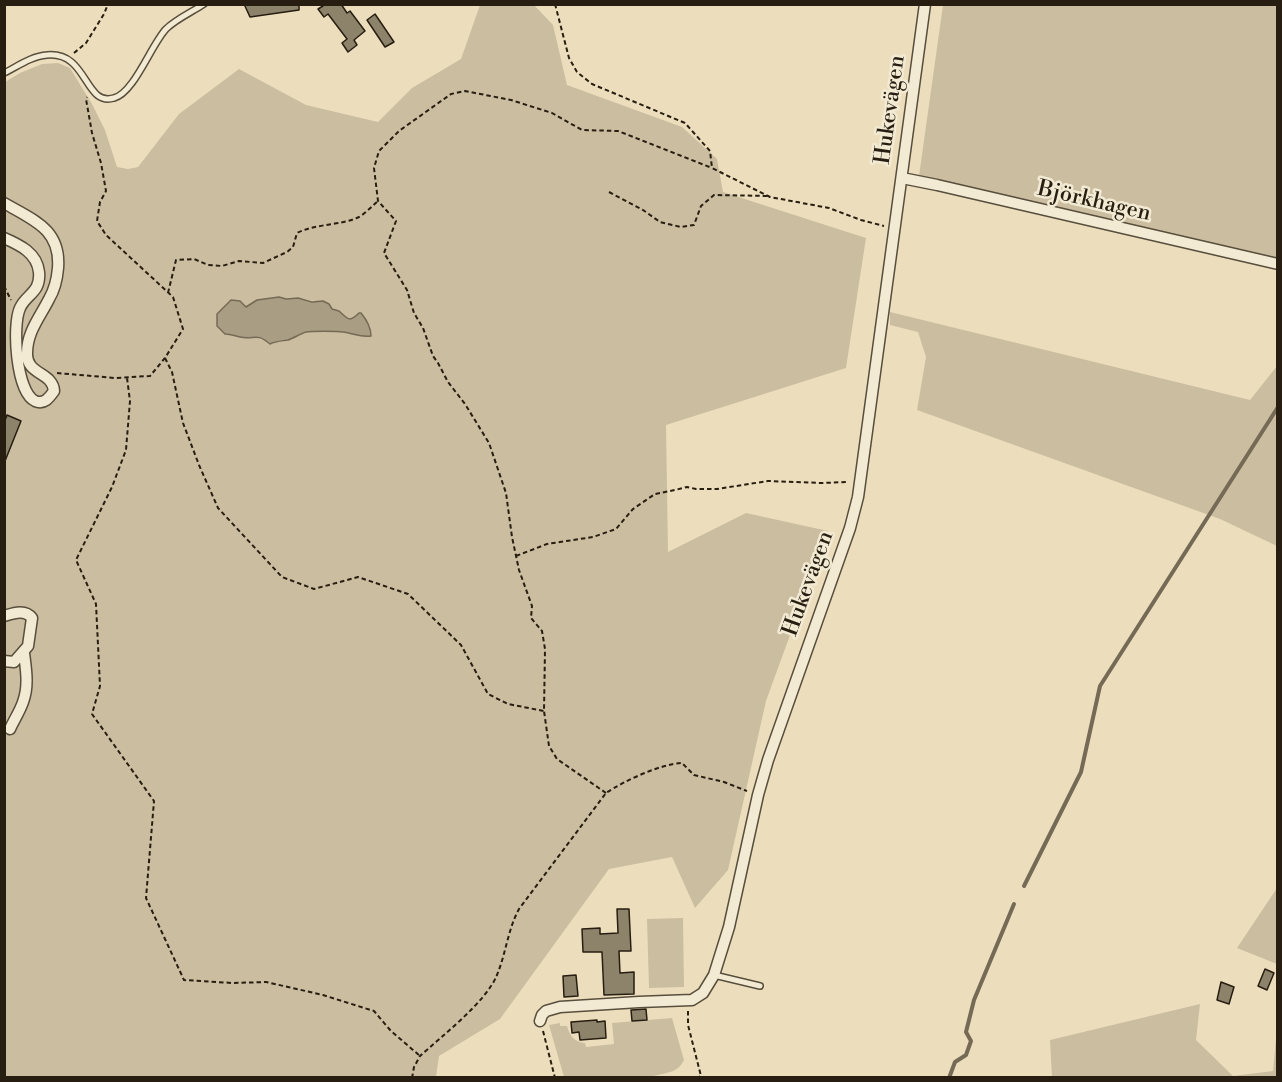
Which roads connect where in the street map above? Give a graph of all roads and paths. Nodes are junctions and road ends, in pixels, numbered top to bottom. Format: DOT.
graph roads {
  1 [pos="108,4"];
  2 [pos="204,4"];
  3 [pos="555,4"];
  4 [pos="925,4"];
  5 [pos="66,58"];
  6 [pos="4,73"];
  7 [pos="92,91"];
  8 [pos="712,168"];
  9 [pos="902,178"];
  10 [pos="609,192"];
  11 [pos="770,196"];
  12 [pos="378,201"];
  13 [pos="4,203"];
  14 [pos="895,228"];
  15 [pos="4,238"];
  16 [pos="1278,264"];
  17 [pos="4,286"];
  18 [pos="168,293"];
  19 [pos="18,318"];
  20 [pos="165,358"];
  21 [pos="51,373"];
  22 [pos="127,378"];
  23 [pos="860,481"];
  24 [pos="516,555"];
  25 [pos="4,616"];
  26 [pos="24,653"];
  27 [pos="4,661"];
  28 [pos="544,711"];
  29 [pos="10,729"];
  30 [pos="606,793"];
  31 [pos="758,795"];
  32 [pos="714,975"];
  33 [pos="760,986"];
  34 [pos="688,1000"];
  35 [pos="540,1021"];
  36 [pos="420,1056"];
  37 [pos="412,1077"];
  38 [pos="555,1077"];
  39 [pos="696,1077"];
  1 -- 5 [label="path"];
  2 -- 7 [label="lane"];
  3 -- 8 [label="path"];
  4 -- 9 [label="street, Hukevägen"];
  5 -- 6 [label="lane"];
  5 -- 7 [label="lane"];
  7 -- 18 [label="path"];
  8 -- 11 [label="path"];
  8 -- 12 [label="path"];
  9 -- 14 [label="street, Hukevägen"];
  9 -- 16 [label="street, Björkhagen"];
  10 -- 11 [label="path"];
  11 -- 14 [label="path"];
  12 -- 18 [label="path"];
  12 -- 24 [label="path"];
  13 -- 19 [label="street"];
  14 -- 23 [label="street, Hukevägen"];
  15 -- 19 [label="street"];
  17 -- 19 [label="path"];
  18 -- 20 [label="path"];
  20 -- 22 [label="path"];
  20 -- 28 [label="path"];
  21 -- 22 [label="path"];
  22 -- 36 [label="path"];
  23 -- 24 [label="path"];
  23 -- 31 [label="street, Hukevägen"];
  24 -- 28 [label="path"];
  25 -- 26 [label="street"];
  26 -- 27 [label="street"];
  26 -- 29 [label="street"];
  28 -- 30 [label="path"];
  30 -- 31 [label="path"];
  30 -- 36 [label="path"];
  31 -- 32 [label="street, Hukevägen"];
  32 -- 33 [label="lane"];
  32 -- 34 [label="street, Hukevägen"];
  34 -- 35 [label="street"];
  34 -- 39 [label="path"];
  35 -- 38 [label="path"];
  36 -- 37 [label="path"];
}
